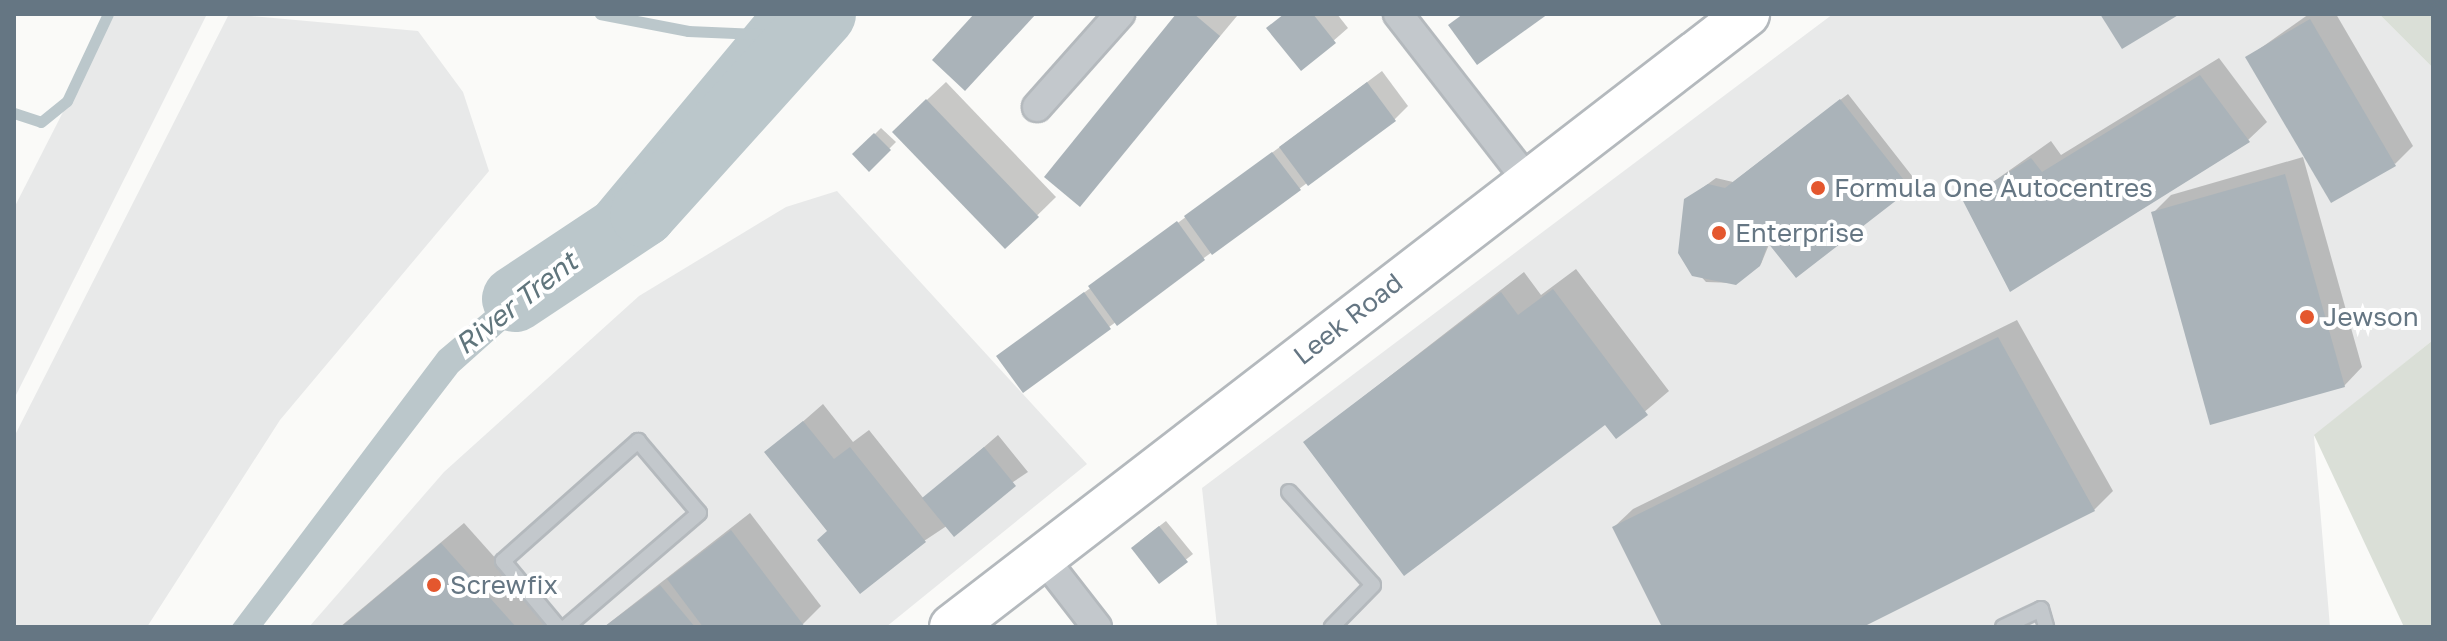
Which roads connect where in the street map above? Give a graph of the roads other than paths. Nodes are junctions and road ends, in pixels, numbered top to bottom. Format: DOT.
graph roads {
  1 [pos="1120,14"];
  2 [pos="1398,14"];
  3 [pos="1747,14"];
  4 [pos="1037,107"];
  5 [pos="1528,181"];
  6 [pos="1289,492"];
  7 [pos="1041,555"];
  8 [pos="558,627"];
  9 [pos="566,627"];
  10 [pos="952,627"];
  11 [pos="1097,627"];
  12 [pos="1332,627"];
  13 [pos="2003,627"];
  14 [pos="2046,627"];
  1 -- 4 [label="street"];
  2 -- 5 [label="street"];
  3 -- 5 [label="highway, Leek Road"];
  5 -- 7 [label="highway, Leek Road"];
  6 -- 12 [label="lane"];
  7 -- 10 [label="highway, Leek Road"];
  7 -- 11 [label="street"];
  8 -- 9 [label="lane"];
  13 -- 14 [label="lane"];
}
